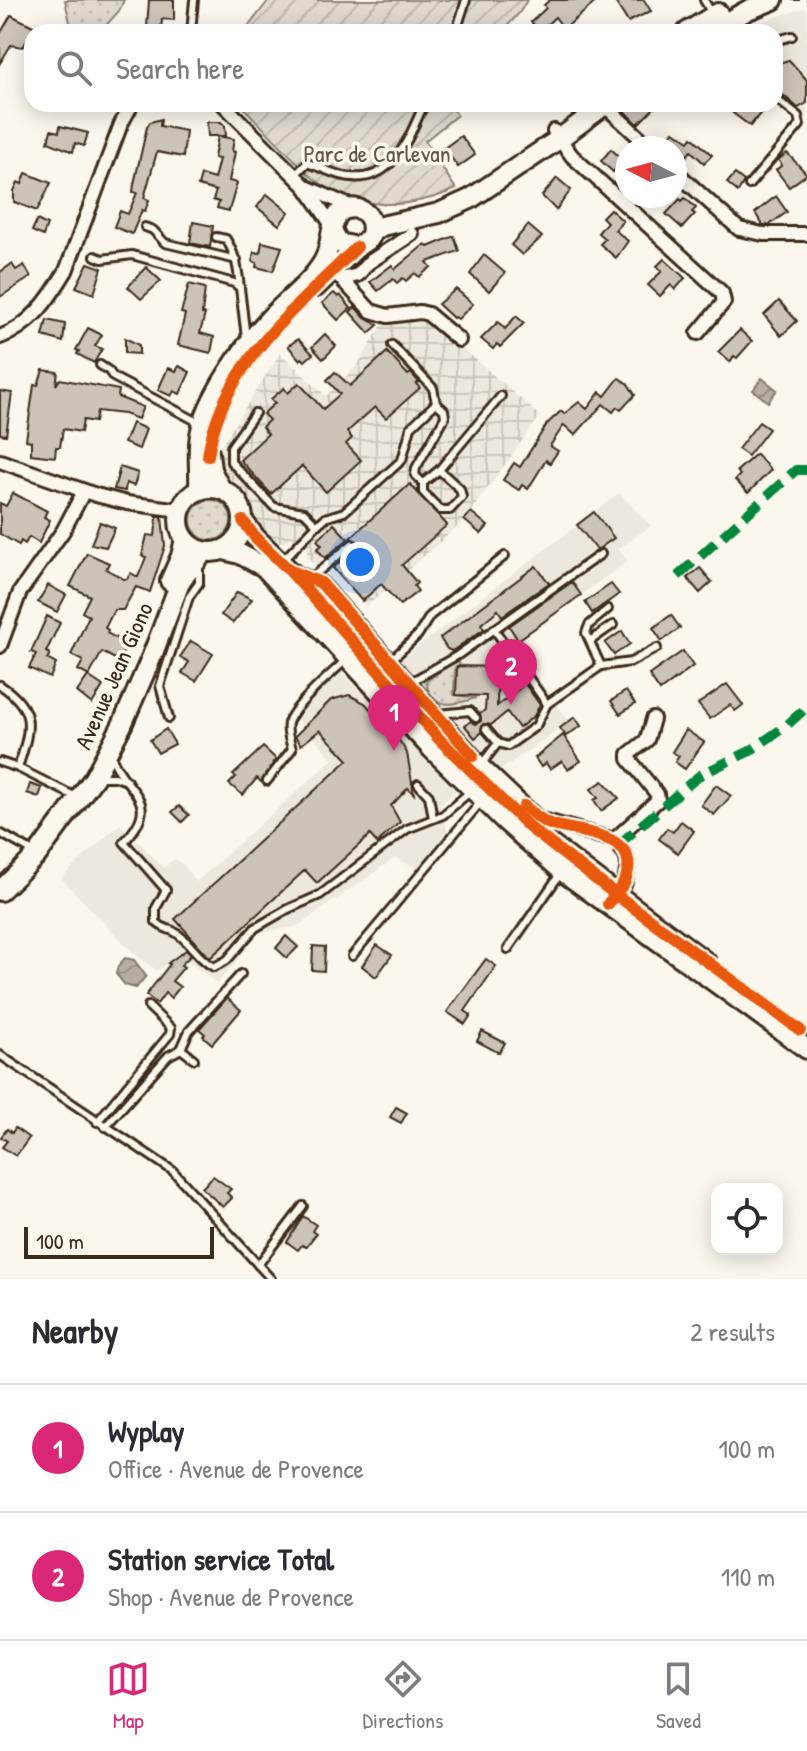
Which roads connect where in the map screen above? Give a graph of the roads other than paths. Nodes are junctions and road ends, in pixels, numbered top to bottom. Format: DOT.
graph roads {
  1 [pos="194,0"];
  2 [pos="466,0"];
  3 [pos="745,0"];
  4 [pos="772,0"];
  5 [pos="708,16"];
  6 [pos="192,24"];
  7 [pos="458,24"];
  8 [pos="792,36"];
  9 [pos="783,39"];
  10 [pos="783,104"];
  11 [pos="128,112"];
  12 [pos="231,112"];
  13 [pos="421,112"];
  14 [pos="589,112"];
  15 [pos="609,112"];
  16 [pos="557,135"];
  17 [pos="637,136"];
  18 [pos="294,176"];
  19 [pos="687,182"];
  20 [pos="749,185"];
  21 [pos="306,187"];
  22 [pos="359,210"];
  23 [pos="145,227"];
  24 [pos="333,230"];
  25 [pos="372,233"];
  26 [pos="412,234"];
  27 [pos="807,234"];
  28 [pos="216,237"];
  29 [pos="357,247"];
  30 [pos="95,256"];
  31 [pos="237,260"];
  32 [pos="337,275"];
  33 [pos="240,288"];
  34 [pos="698,333"];
  35 [pos="0,337"];
  36 [pos="459,340"];
  37 [pos="247,345"];
  38 [pos="392,345"];
  39 [pos="100,365"];
  40 [pos="501,396"];
  41 [pos="436,403"];
  42 [pos="255,413"];
  43 [pos="203,425"];
  44 [pos="0,461"];
  45 [pos="439,470"];
  46 [pos="423,483"];
  47 [pos="221,489"];
  48 [pos="199,490"];
  49 [pos="84,491"];
  50 [pos="180,510"];
  51 [pos="243,521"];
  52 [pos="317,525"];
  53 [pos="185,539"];
  54 [pos="352,544"];
  55 [pos="224,550"];
  56 [pos="601,554"];
  57 [pos="201,556"];
  58 [pos="505,556"];
  59 [pos="285,567"];
  60 [pos="311,578"];
  61 [pos="608,609"];
  62 [pos="613,625"];
  63 [pos="494,629"];
  64 [pos="590,641"];
  65 [pos="0,646"];
  66 [pos="657,648"];
  67 [pos="354,653"];
  68 [pos="389,662"];
  69 [pos="601,666"];
  70 [pos="409,683"];
  71 [pos="0,685"];
  72 [pos="547,704"];
  73 [pos="437,714"];
  74 [pos="169,718"];
  75 [pos="476,718"];
  76 [pos="653,719"];
  77 [pos="486,729"];
  78 [pos="498,743"];
  79 [pos="109,752"];
  80 [pos="0,762"];
  81 [pos="18,768"];
  82 [pos="94,778"];
  83 [pos="127,781"];
  84 [pos="267,781"];
  85 [pos="418,784"];
  86 [pos="480,784"];
  87 [pos="74,796"];
  88 [pos="433,818"];
  89 [pos="0,833"];
  90 [pos="614,840"];
  91 [pos="33,851"];
  92 [pos="562,871"];
  93 [pos="0,876"];
  94 [pos="0,891"];
  95 [pos="611,900"];
  96 [pos="508,949"];
  97 [pos="352,956"];
  98 [pos="241,974"];
  99 [pos="148,1006"];
  100 [pos="807,1035"];
  101 [pos="181,1049"];
  102 [pos="807,1049"];
  103 [pos="0,1055"];
  104 [pos="194,1059"];
  105 [pos="97,1122"];
  106 [pos="105,1127"];
  107 [pos="303,1206"];
  108 [pos="258,1265"];
  109 [pos="271,1279"];
  1 -- 6 [label="lane"];
  2 -- 7 [label="lane"];
  3 -- 5 [label="main road"];
  4 -- 5 [label="main road"];
  8 -- 9 [label="lane"];
  10 -- 20 [label="lane"];
  11 -- 35 [label="street"];
  12 -- 18 [label="street"];
  13 -- 18 [label="lane"];
  14 -- 16 [label="main road"];
  15 -- 17 [label="street"];
  16 -- 22 [label="main road"];
  16 -- 25 [label="main road"];
  16 -- 34 [label="street"];
  18 -- 21 [label="street"];
  19 -- 27 [label="street"];
  21 -- 22 [label="street"];
  21 -- 24 [label="street"];
  22 -- 24 [label="main road"];
  22 -- 25 [label="main road"];
  23 -- 31 [label="lane"];
  24 -- 29 [label="main road"];
  24 -- 37 [label="main road"];
  25 -- 29 [label="main road"];
  26 -- 32 [label="street"];
  28 -- 31 [label="lane"];
  29 -- 32 [label="main road"];
  30 -- 33 [label="lane"];
  31 -- 33 [label="lane"];
  32 -- 36 [label="street"];
  32 -- 47 [label="main road"];
  33 -- 37 [label="lane"];
  37 -- 43 [label="main road"];
  38 -- 41 [label="lane"];
  39 -- 43 [label="lane"];
  40 -- 45 [label="lane"];
  41 -- 46 [label="lane"];
  41 -- 52 [label="lane"];
  42 -- 52 [label="lane"];
  43 -- 48 [label="main road"];
  44 -- 49 [label="street"];
  45 -- 46 [label="lane"];
  45 -- 46 [label="lane"];
  47 -- 48 [label="main road"];
  47 -- 51 [label="main road"];
  48 -- 50 [label="main road"];
  49 -- 50 [label="street"];
  49 -- 65 [label="street"];
  50 -- 53 [label="main road"];
  51 -- 55 [label="main road"];
  51 -- 59 [label="main road"];
  52 -- 59 [label="lane"];
  53 -- 57 [label="main road"];
  53 -- 87 [label="main road, Avenue Jean Giono"];
  54 -- 60 [label="lane"];
  55 -- 57 [label="main road"];
  55 -- 67 [label="main road"];
  56 -- 63 [label="lane"];
  57 -- 74 [label="lane"];
  57 -- 79 [label="main road, Avenue Jean Giono"];
  58 -- 68 [label="lane"];
  59 -- 60 [label="street"];
  59 -- 67 [label="main road"];
  60 -- 68 [label="street"];
  61 -- 64 [label="lane"];
  62 -- 64 [label="lane"];
  63 -- 70 [label="lane"];
  63 -- 72 [label="lane"];
  64 -- 69 [label="lane"];
  66 -- 69 [label="lane"];
  67 -- 84 [label="lane"];
  67 -- 86 [label="main road"];
  68 -- 70 [label="street"];
  69 -- 72 [label="lane"];
  70 -- 73 [label="street"];
  71 -- 81 [label="lane"];
  72 -- 78 [label="lane"];
  73 -- 75 [label="lane"];
  73 -- 86 [label="street"];
  76 -- 90 [label="street"];
  77 -- 78 [label="lane"];
  78 -- 86 [label="lane"];
  79 -- 82 [label="main road, Avenue Jean Giono"];
  79 -- 83 [label="lane"];
  80 -- 81 [label="lane"];
  81 -- 87 [label="lane"];
  82 -- 83 [label="lane"];
  82 -- 87 [label="main road, Avenue Jean Giono"];
  83 -- 88 [label="lane"];
  85 -- 88 [label="lane"];
  86 -- 88 [label="lane"];
  86 -- 90 [label="street"];
  86 -- 92 [label="main road"];
  86 -- 95 [label="main road"];
  86 -- 97 [label="lane"];
  87 -- 91 [label="main road, Avenue Jean Giono"];
  89 -- 91 [label="lane"];
  90 -- 95 [label="street"];
  91 -- 93 [label="main road, Avenue Jean Giono"];
  91 -- 94 [label="main road, Avenue Jean Giono"];
  92 -- 95 [label="main road"];
  92 -- 96 [label="lane"];
  95 -- 100 [label="main road"];
  95 -- 102 [label="main road"];
  98 -- 101 [label="lane"];
  99 -- 105 [label="lane"];
  101 -- 104 [label="lane"];
  101 -- 106 [label="lane"];
  103 -- 105 [label="lane"];
  105 -- 106 [label="lane"];
  106 -- 108 [label="lane"];
  107 -- 108 [label="lane"];
  108 -- 109 [label="lane"];
}
